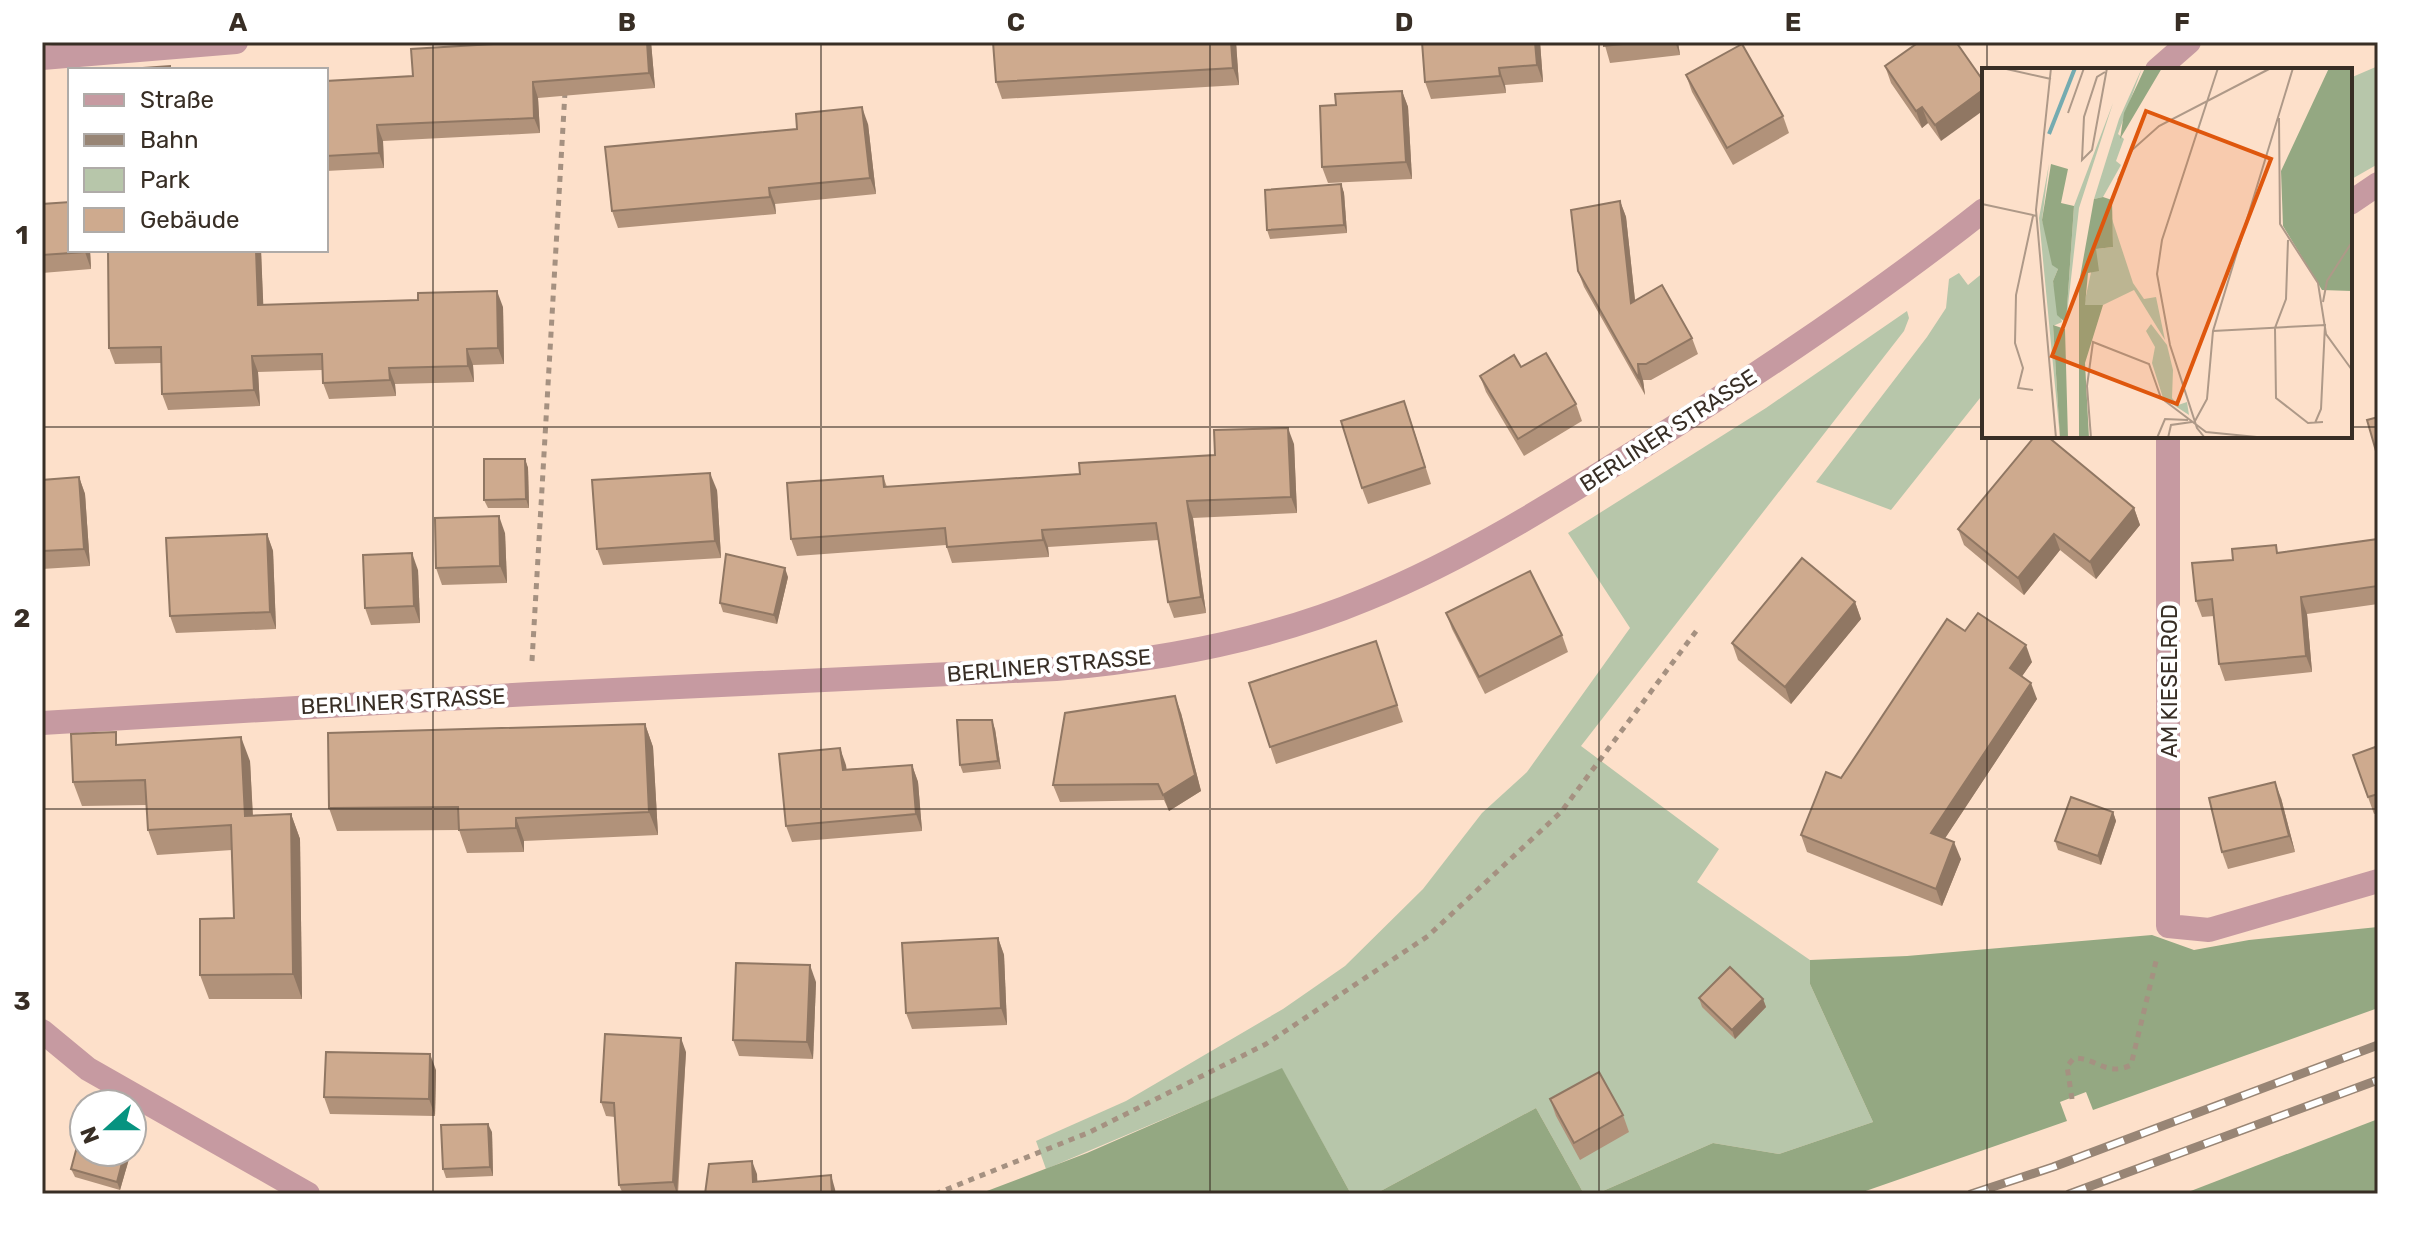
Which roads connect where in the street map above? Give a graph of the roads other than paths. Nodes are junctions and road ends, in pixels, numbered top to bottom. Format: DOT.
graph roads {
  1 [pos="236,42"];
  2 [pos="2189,42"];
  3 [pos="42,58"];
  4 [pos="2159,68"];
  5 [pos="2378,184"];
  6 [pos="2352,202"];
  7 [pos="1982,212"];
  8 [pos="2168,438"];
  9 [pos="42,723"];
  10 [pos="2378,881"];
  11 [pos="42,1031"];
  12 [pos="308,1194"];
  1 -- 3 [label="street"];
  2 -- 4 [label="street"];
  5 -- 6 [label="street"];
  7 -- 9 [label="street, BERLINER STRASSE"];
  8 -- 10 [label="street, AM KIESELROD"];
  11 -- 12 [label="street"];
}
